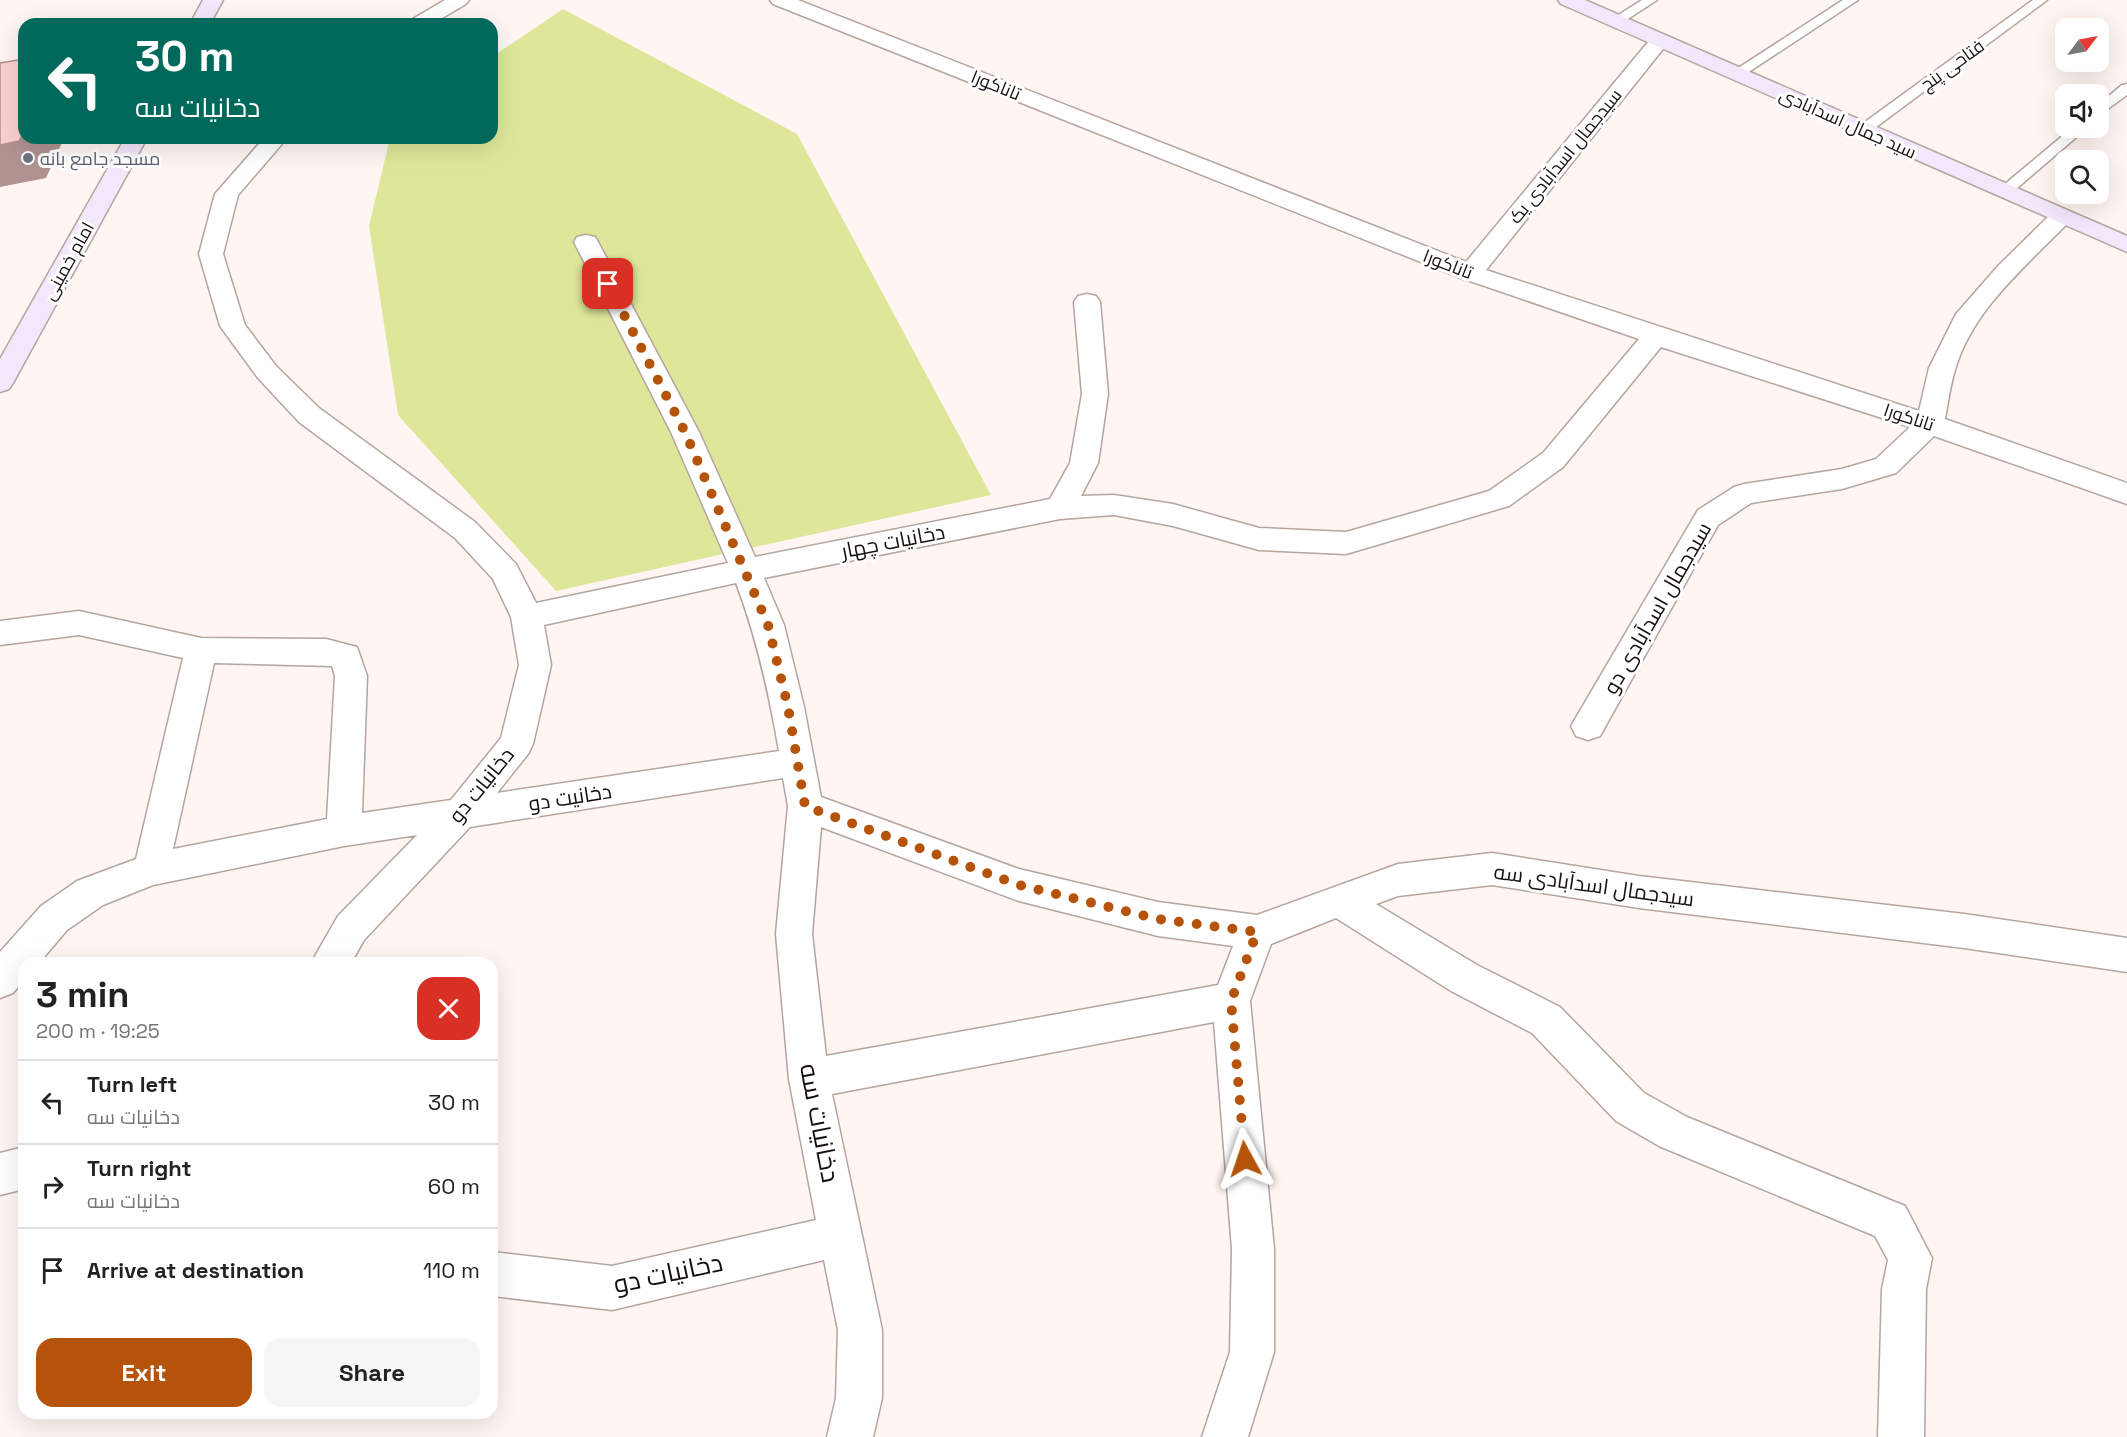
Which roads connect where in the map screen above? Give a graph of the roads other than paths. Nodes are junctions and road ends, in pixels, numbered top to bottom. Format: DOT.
graph roads {
  1 [pos="213,0"];
  2 [pos="459,0"];
  3 [pos="780,0"];
  4 [pos="1568,0"];
  5 [pos="1651,0"];
  6 [pos="1852,0"];
  7 [pos="2041,0"];
  8 [pos="203,18"];
  9 [pos="428,18"];
  10 [pos="1615,21"];
  11 [pos="1660,40"];
  12 [pos="1736,74"];
  13 [pos="2127,88"];
  14 [pos="2109,103"];
  15 [pos="1863,130"];
  16 [pos="2068,138"];
  17 [pos="133,144"];
  18 [pos="271,144"];
  19 [pos="2004,192"];
  20 [pos="2061,217"];
  21 [pos="586,242"];
  22 [pos="2127,245"];
  23 [pos="1470,273"];
  24 [pos="1087,302"];
  25 [pos="1656,336"];
  26 [pos="0,383"];
  27 [pos="1930,424"];
  28 [pos="2127,494"];
  29 [pos="1060,508"];
  30 [pos="746,570"];
  31 [pos="527,617"];
  32 [pos="0,633"];
  33 [pos="201,650"];
  34 [pos="1588,726"];
  35 [pos="797,762"];
  36 [pos="805,806"];
  37 [pos="460,814"];
  38 [pos="344,831"];
  39 [pos="152,870"];
  40 [pos="1339,900"];
  41 [pos="1257,932"];
  42 [pos="2127,956"];
  43 [pos="20,957"];
  44 [pos="334,957"];
  45 [pos="18,959"];
  46 [pos="0,980"];
  47 [pos="1231,1001"];
  48 [pos="809,1079"];
  49 [pos="18,1170"];
  50 [pos="0,1174"];
  51 [pos="842,1235"];
  52 [pos="498,1275"];
  53 [pos="850,1437"];
  54 [pos="1225,1437"];
  55 [pos="1901,1437"];
  1 -- 8 [label="main road"];
  2 -- 9 [label="street"];
  3 -- 23 [label="street, تاناکورا"];
  4 -- 10 [label="main road, سید جمال اسدآبادی"];
  5 -- 10 [label="lane"];
  6 -- 12 [label="lane"];
  7 -- 15 [label="lane, فتاحی پنچ"];
  10 -- 11 [label="main road, سید جمال اسدآبادی"];
  11 -- 12 [label="main road, سید جمال اسدآبادی"];
  11 -- 23 [label="street, سیدجمال اسدآبادی یک"];
  12 -- 15 [label="main road, سید جمال اسدآبادی"];
  13 -- 14 [label="lane"];
  15 -- 19 [label="main road, سید جمال اسدآبادی"];
  16 -- 19 [label="lane"];
  17 -- 26 [label="main road, امام خمینی"];
  18 -- 31 [label="street, دخانیات دو"];
  19 -- 20 [label="main road, سید جمال اسدآبادی"];
  20 -- 22 [label="main road, سید جمال اسدآبادی"];
  20 -- 27 [label="street"];
  21 -- 30 [label="street, دخانیات سه"];
  23 -- 25 [label="street, تاناکورا"];
  24 -- 29 [label="street"];
  25 -- 27 [label="street, تاناکورا"];
  25 -- 29 [label="street, دخانیات چهار"];
  27 -- 28 [label="street, تاناکورا"];
  27 -- 34 [label="street, سیدجمال اسدآبادی دو"];
  29 -- 30 [label="street, دخانیات چهار"];
  30 -- 31 [label="street, دخانیات چهار"];
  30 -- 35 [label="street, دخانیات سه"];
  31 -- 37 [label="street, دخانیات دو"];
  32 -- 33 [label="street"];
  33 -- 38 [label="street"];
  33 -- 39 [label="street"];
  35 -- 36 [label="street, دخانیات سه"];
  35 -- 37 [label="street, دخانیت دو"];
  36 -- 41 [label="street"];
  36 -- 48 [label="street, دخانیات سه"];
  37 -- 38 [label="street, دخانیت دو"];
  37 -- 44 [label="street, دخانیات دو"];
  38 -- 39 [label="street, دخانیت دو"];
  39 -- 43 [label="street, دخانیت دو"];
  40 -- 41 [label="street, سیدجمال اسدآبادی سه"];
  40 -- 42 [label="street, سیدجمال اسدآبادی سه"];
  40 -- 55 [label="street"];
  41 -- 47 [label="street"];
  45 -- 46 [label="street, دخانیت دو"];
  47 -- 48 [label="street"];
  47 -- 54 [label="street"];
  48 -- 51 [label="street, دخانیات سه"];
  49 -- 50 [label="street"];
  51 -- 52 [label="street, دخانیات دو"];
  51 -- 53 [label="street, دخانیات سه"];
}
